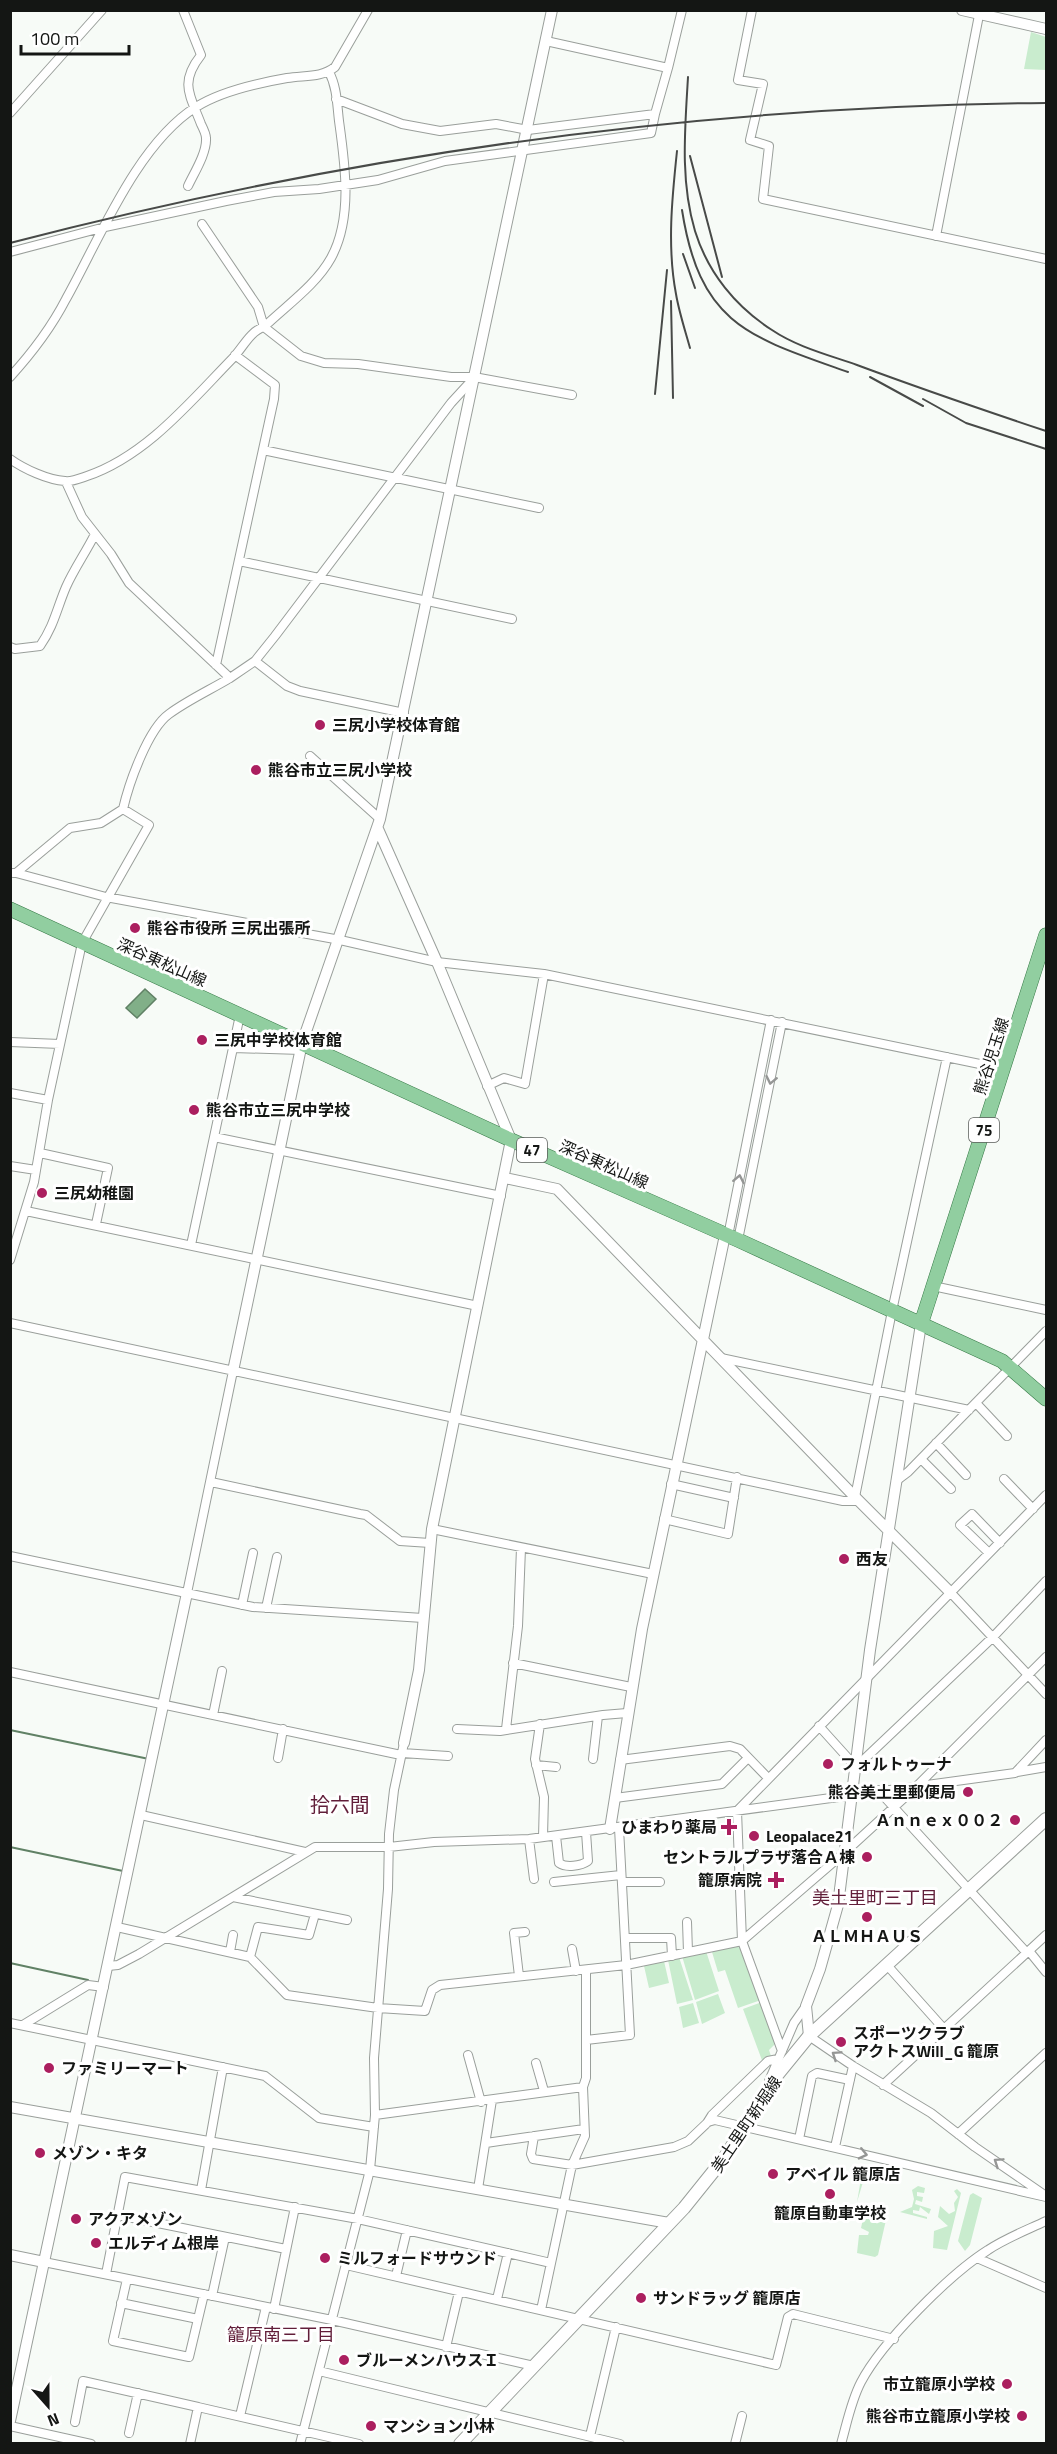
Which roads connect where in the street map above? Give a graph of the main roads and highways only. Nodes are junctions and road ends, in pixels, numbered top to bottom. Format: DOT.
graph roads {
  1 [pos="10,909"];
  2 [pos="1047,935"];
  3 [pos="921,1324"];
  4 [pos="1047,1399"];
  5 [pos="1047,1819"];
  6 [pos="460,2444"];
  1 -- 3 [label="main road, 深谷東松山線 / 47"];
  2 -- 3 [label="main road, 熊谷児玉線 / 75"];
  3 -- 4 [label="main road, 深谷東松山線 / 47"];
  5 -- 6 [label="main road, 美土里町新堀線"];
}
